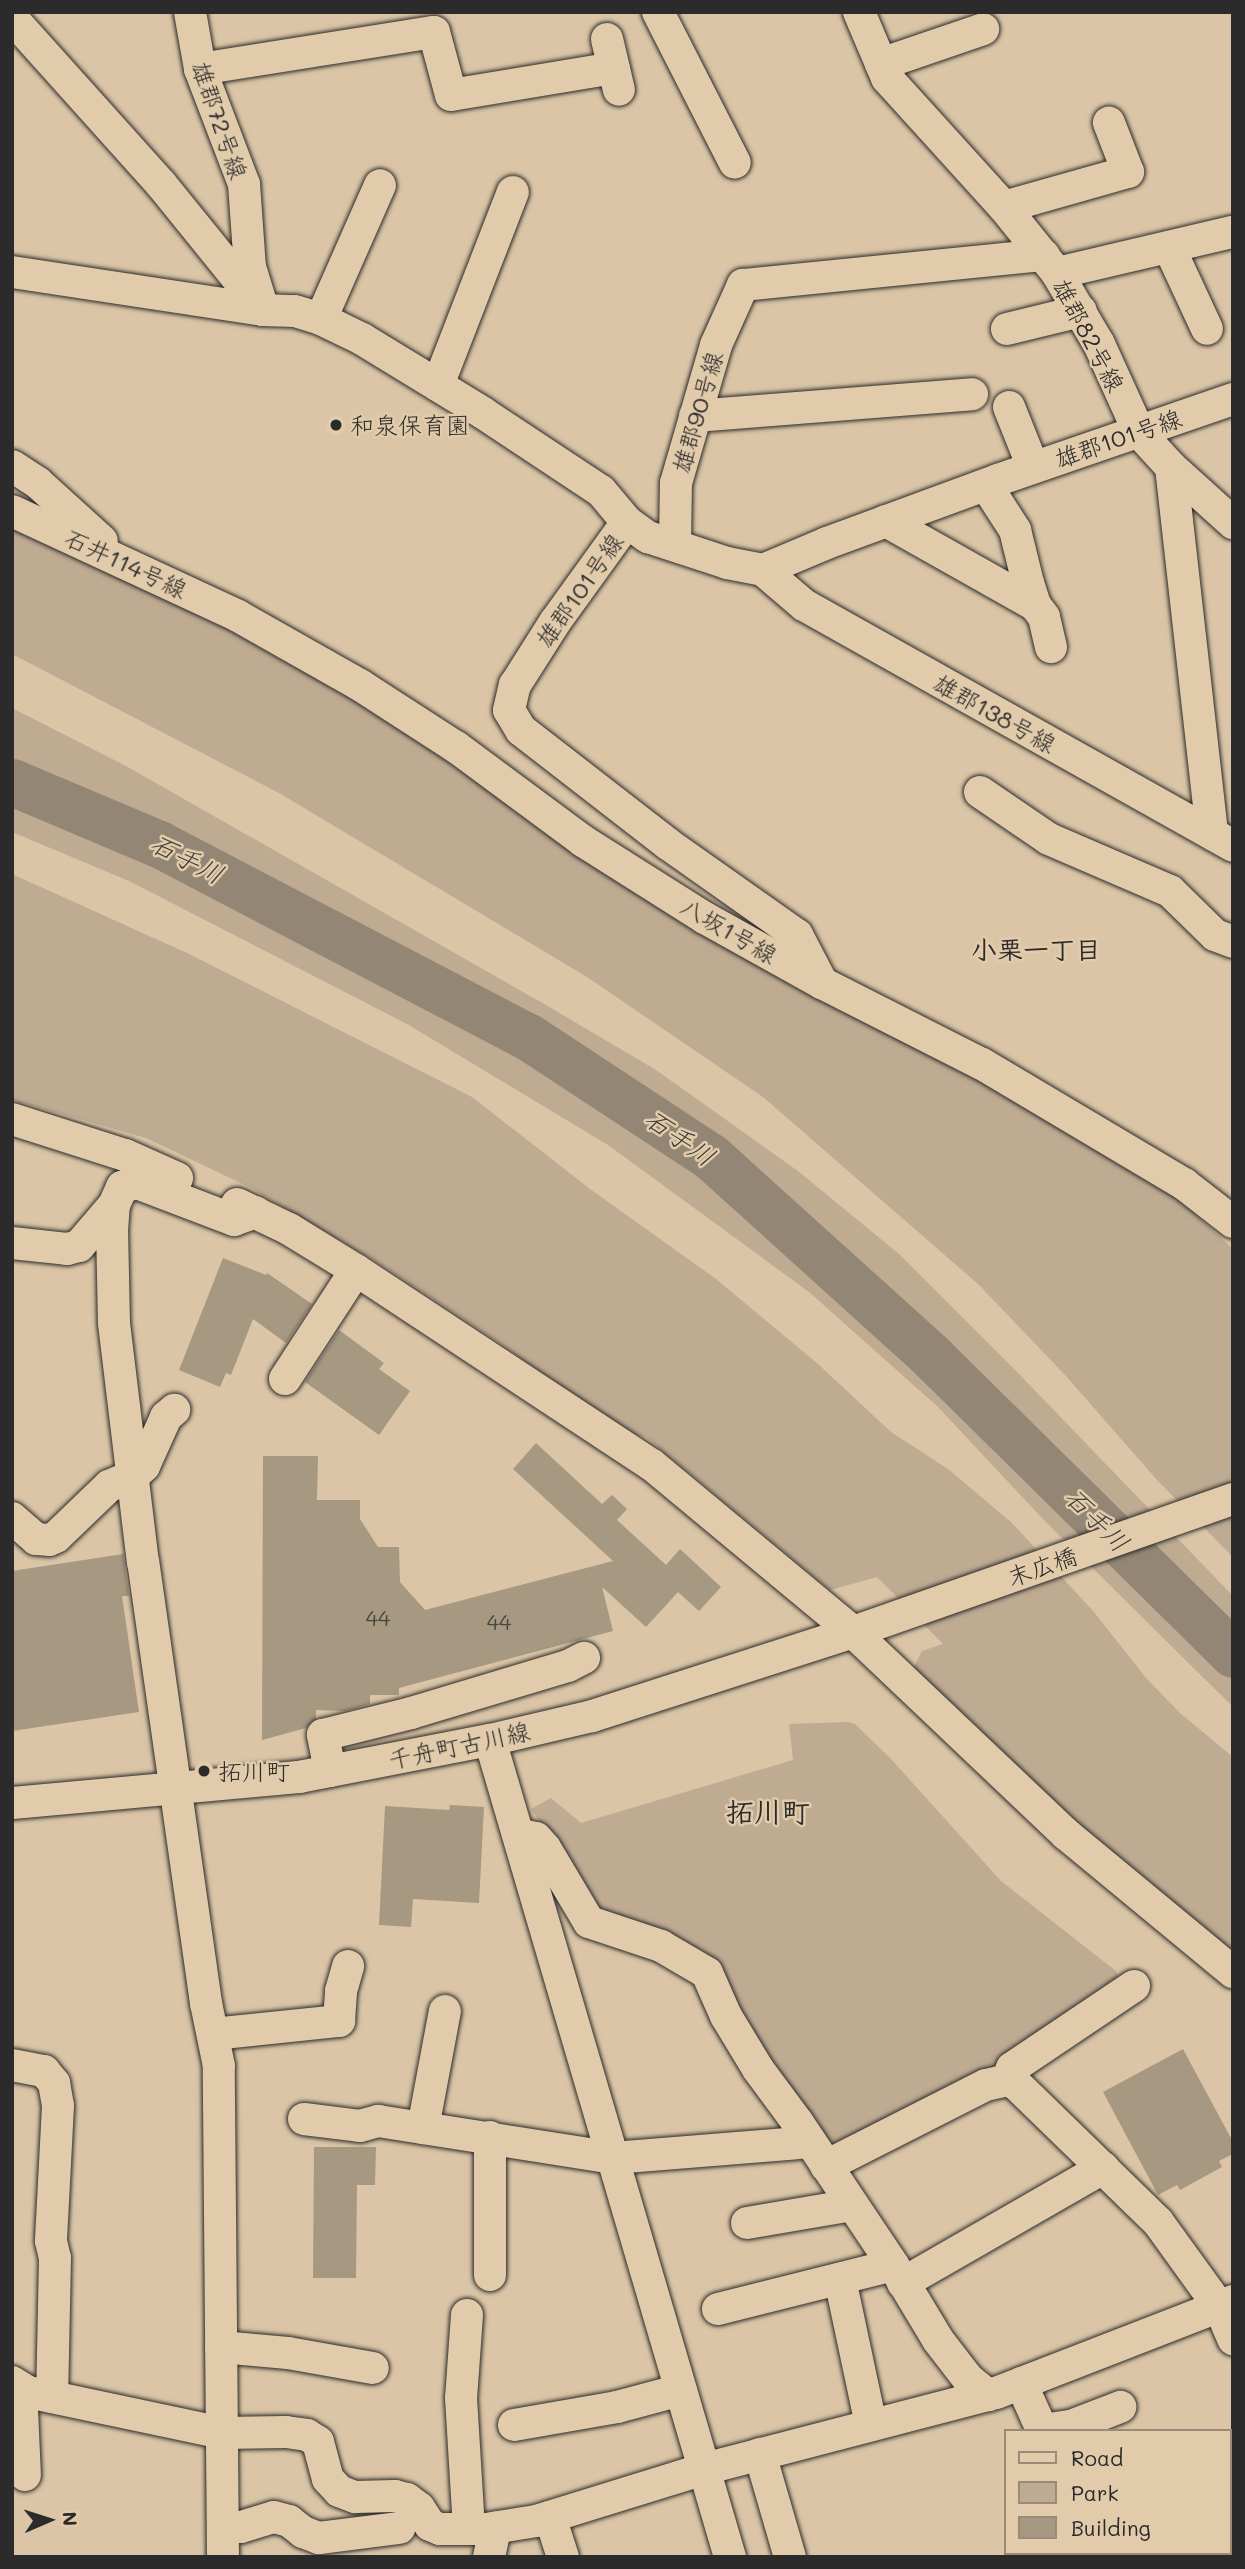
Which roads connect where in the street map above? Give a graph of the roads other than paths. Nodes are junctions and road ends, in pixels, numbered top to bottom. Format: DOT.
graph roads {
  1 [pos="190,12"];
  2 [pos="658,12"];
  3 [pos="859,12"];
  4 [pos="12,18"];
  5 [pos="432,22"];
  6 [pos="983,29"];
  7 [pos="881,64"];
  8 [pos="613,66"];
  9 [pos="200,69"];
  10 [pos="1108,123"];
  11 [pos="735,163"];
  12 [pos="380,185"];
  13 [pos="513,192"];
  14 [pos="1003,207"];
  15 [pos="1232,232"];
  16 [pos="1170,247"];
  17 [pos="1051,264"];
  18 [pos="12,272"];
  19 [pos="263,310"];
  20 [pos="1081,311"];
  21 [pos="321,319"];
  22 [pos="1007,329"];
  23 [pos="1208,329"];
  24 [pos="438,385"];
  25 [pos="972,394"];
  26 [pos="1233,399"];
  27 [pos="1009,407"];
  28 [pos="695,416"];
  29 [pos="1139,432"];
  30 [pos="12,466"];
  31 [pos="1033,467"];
  32 [pos="1171,467"];
  33 [pos="986,485"];
  34 [pos="12,511"];
  35 [pos="886,521"];
  36 [pos="627,522"];
  37 [pos="1233,522"];
  38 [pos="674,544"];
  39 [pos="122,559"];
  40 [pos="763,570"];
  41 [pos="1035,605"];
  42 [pos="238,616"];
  43 [pos="1051,647"];
  44 [pos="980,792"];
  45 [pos="1222,840"];
  46 [pos="1233,942"];
  47 [pos="822,983"];
  48 [pos="12,1119"];
  49 [pos="114,1205"];
  50 [pos="256,1212"];
  51 [pos="1233,1222"];
  52 [pos="12,1243"];
  53 [pos="356,1270"];
  54 [pos="285,1379"];
  55 [pos="174,1410"];
  56 [pos="133,1476"];
  57 [pos="1233,1499"];
  58 [pos="12,1518"];
  59 [pos="892,1618"];
  60 [pos="853,1632"];
  61 [pos="584,1658"];
  62 [pos="490,1740"];
  63 [pos="330,1771"];
  64 [pos="177,1790"];
  65 [pos="12,1803"];
  66 [pos="518,1834"];
  67 [pos="348,1966"];
  68 [pos="1233,1972"];
  69 [pos="1134,1986"];
  70 [pos="445,2011"];
  71 [pos="213,2034"];
  72 [pos="12,2065"];
  73 [pos="1007,2080"];
  74 [pos="304,2119"];
  75 [pos="423,2127"];
  76 [pos="490,2137"];
  77 [pos="818,2154"];
  78 [pos="613,2158"];
  79 [pos="1103,2168"];
  80 [pos="852,2205"];
  81 [pos="764,2229"];
  82 [pos="498,2267"];
  83 [pos="898,2274"];
  84 [pos="840,2278"];
  85 [pos="1227,2305"];
  86 [pos="718,2309"];
  87 [pos="467,2315"];
  88 [pos="1233,2339"];
  89 [pos="221,2347"];
  90 [pos="373,2368"];
  91 [pos="1021,2383"];
  92 [pos="17,2385"];
  93 [pos="681,2390"];
  94 [pos="988,2395"];
  95 [pos="52,2397"];
  96 [pos="1120,2407"];
  97 [pos="514,2425"];
  98 [pos="871,2425"];
  99 [pos="1071,2428"];
  100 [pos="1042,2429"];
  101 [pos="222,2433"];
  102 [pos="760,2454"];
  103 [pos="704,2469"];
  104 [pos="25,2475"];
  105 [pos="550,2517"];
  106 [pos="398,2528"];
  107 [pos="484,2538"];
  108 [pos="223,2542"];
  109 [pos="563,2557"];
  110 [pos="730,2557"];
  111 [pos="790,2557"];
  1 -- 9 [label="street, 雄郡72号線"];
  2 -- 11 [label="street"];
  3 -- 7 [label="street, 雄郡82号線"];
  4 -- 19 [label="street"];
  5 -- 8 [label="street"];
  5 -- 9 [label="street"];
  6 -- 7 [label="street"];
  7 -- 14 [label="street, 雄郡82号線"];
  9 -- 19 [label="street, 雄郡72号線"];
  10 -- 14 [label="street"];
  12 -- 21 [label="street"];
  13 -- 24 [label="street"];
  14 -- 17 [label="street, 雄郡82号線"];
  15 -- 16 [label="street"];
  16 -- 17 [label="street"];
  16 -- 23 [label="street"];
  17 -- 20 [label="street, 雄郡82号線"];
  17 -- 28 [label="street, 雄郡90号線"];
  18 -- 19 [label="street"];
  19 -- 21 [label="street"];
  20 -- 22 [label="street"];
  20 -- 29 [label="street, 雄郡82号線"];
  21 -- 24 [label="street"];
  24 -- 36 [label="street"];
  25 -- 28 [label="street"];
  26 -- 29 [label="street, 雄郡101号線"];
  27 -- 31 [label="street"];
  28 -- 38 [label="street, 雄郡90号線"];
  29 -- 31 [label="street, 雄郡101号線"];
  29 -- 32 [label="street, 雄郡82号線"];
  30 -- 39 [label="street"];
  31 -- 33 [label="street, 雄郡101号線"];
  32 -- 37 [label="street, 雄郡82号線"];
  32 -- 45 [label="street"];
  33 -- 35 [label="street, 雄郡101号線"];
  33 -- 41 [label="street"];
  34 -- 39 [label="street, 石井114号線"];
  35 -- 40 [label="street, 雄郡101号線"];
  35 -- 41 [label="street"];
  36 -- 38 [label="street, 雄郡101号線"];
  36 -- 47 [label="street, 雄郡101号線"];
  38 -- 40 [label="street, 雄郡101号線"];
  39 -- 42 [label="street, 石井114号線"];
  40 -- 45 [label="street, 雄郡138号線"];
  41 -- 43 [label="street"];
  42 -- 47 [label="street, 八坂1号線"];
  44 -- 46 [label="street"];
  47 -- 51 [label="street, 八坂1号線"];
  48 -- 50 [label="street"];
  49 -- 50 [label="street"];
  49 -- 52 [label="street"];
  49 -- 56 [label="street"];
  50 -- 53 [label="street"];
  53 -- 54 [label="street"];
  53 -- 60 [label="street"];
  55 -- 56 [label="street"];
  56 -- 58 [label="street"];
  56 -- 64 [label="street"];
  57 -- 59 [label="street, 末広橋"];
  59 -- 60 [label="street, 千舟町古川線"];
  60 -- 62 [label="street, 千舟町古川線"];
  60 -- 68 [label="street"];
  61 -- 63 [label="street"];
  62 -- 63 [label="street, 千舟町古川線"];
  62 -- 66 [label="street"];
  63 -- 64 [label="street, 千舟町古川線"];
  64 -- 65 [label="street, 千舟町古川線"];
  64 -- 71 [label="street"];
  66 -- 77 [label="street"];
  66 -- 78 [label="street"];
  67 -- 71 [label="street"];
  69 -- 73 [label="street"];
  70 -- 75 [label="street"];
  71 -- 89 [label="street"];
  72 -- 95 [label="street"];
  73 -- 77 [label="street"];
  73 -- 79 [label="street"];
  74 -- 75 [label="street"];
  75 -- 76 [label="street"];
  76 -- 78 [label="street"];
  76 -- 82 [label="street"];
  77 -- 78 [label="street"];
  77 -- 80 [label="street"];
  78 -- 93 [label="street"];
  79 -- 83 [label="street"];
  79 -- 85 [label="street"];
  80 -- 81 [label="street"];
  80 -- 83 [label="street"];
  83 -- 84 [label="street"];
  83 -- 94 [label="street"];
  84 -- 86 [label="street"];
  84 -- 98 [label="street"];
  85 -- 88 [label="street"];
  85 -- 91 [label="street"];
  87 -- 107 [label="street"];
  89 -- 90 [label="street"];
  89 -- 101 [label="street"];
  91 -- 94 [label="street"];
  91 -- 100 [label="street"];
  92 -- 95 [label="street"];
  92 -- 104 [label="street"];
  93 -- 97 [label="street"];
  93 -- 103 [label="street"];
  94 -- 98 [label="street"];
  95 -- 101 [label="street"];
  96 -- 99 [label="street"];
  98 -- 102 [label="street"];
  101 -- 107 [label="street"];
  101 -- 108 [label="street"];
  102 -- 103 [label="street"];
  102 -- 111 [label="street"];
  103 -- 105 [label="street"];
  103 -- 110 [label="street"];
  105 -- 107 [label="street"];
  105 -- 109 [label="street"];
  106 -- 108 [label="street"];
}
